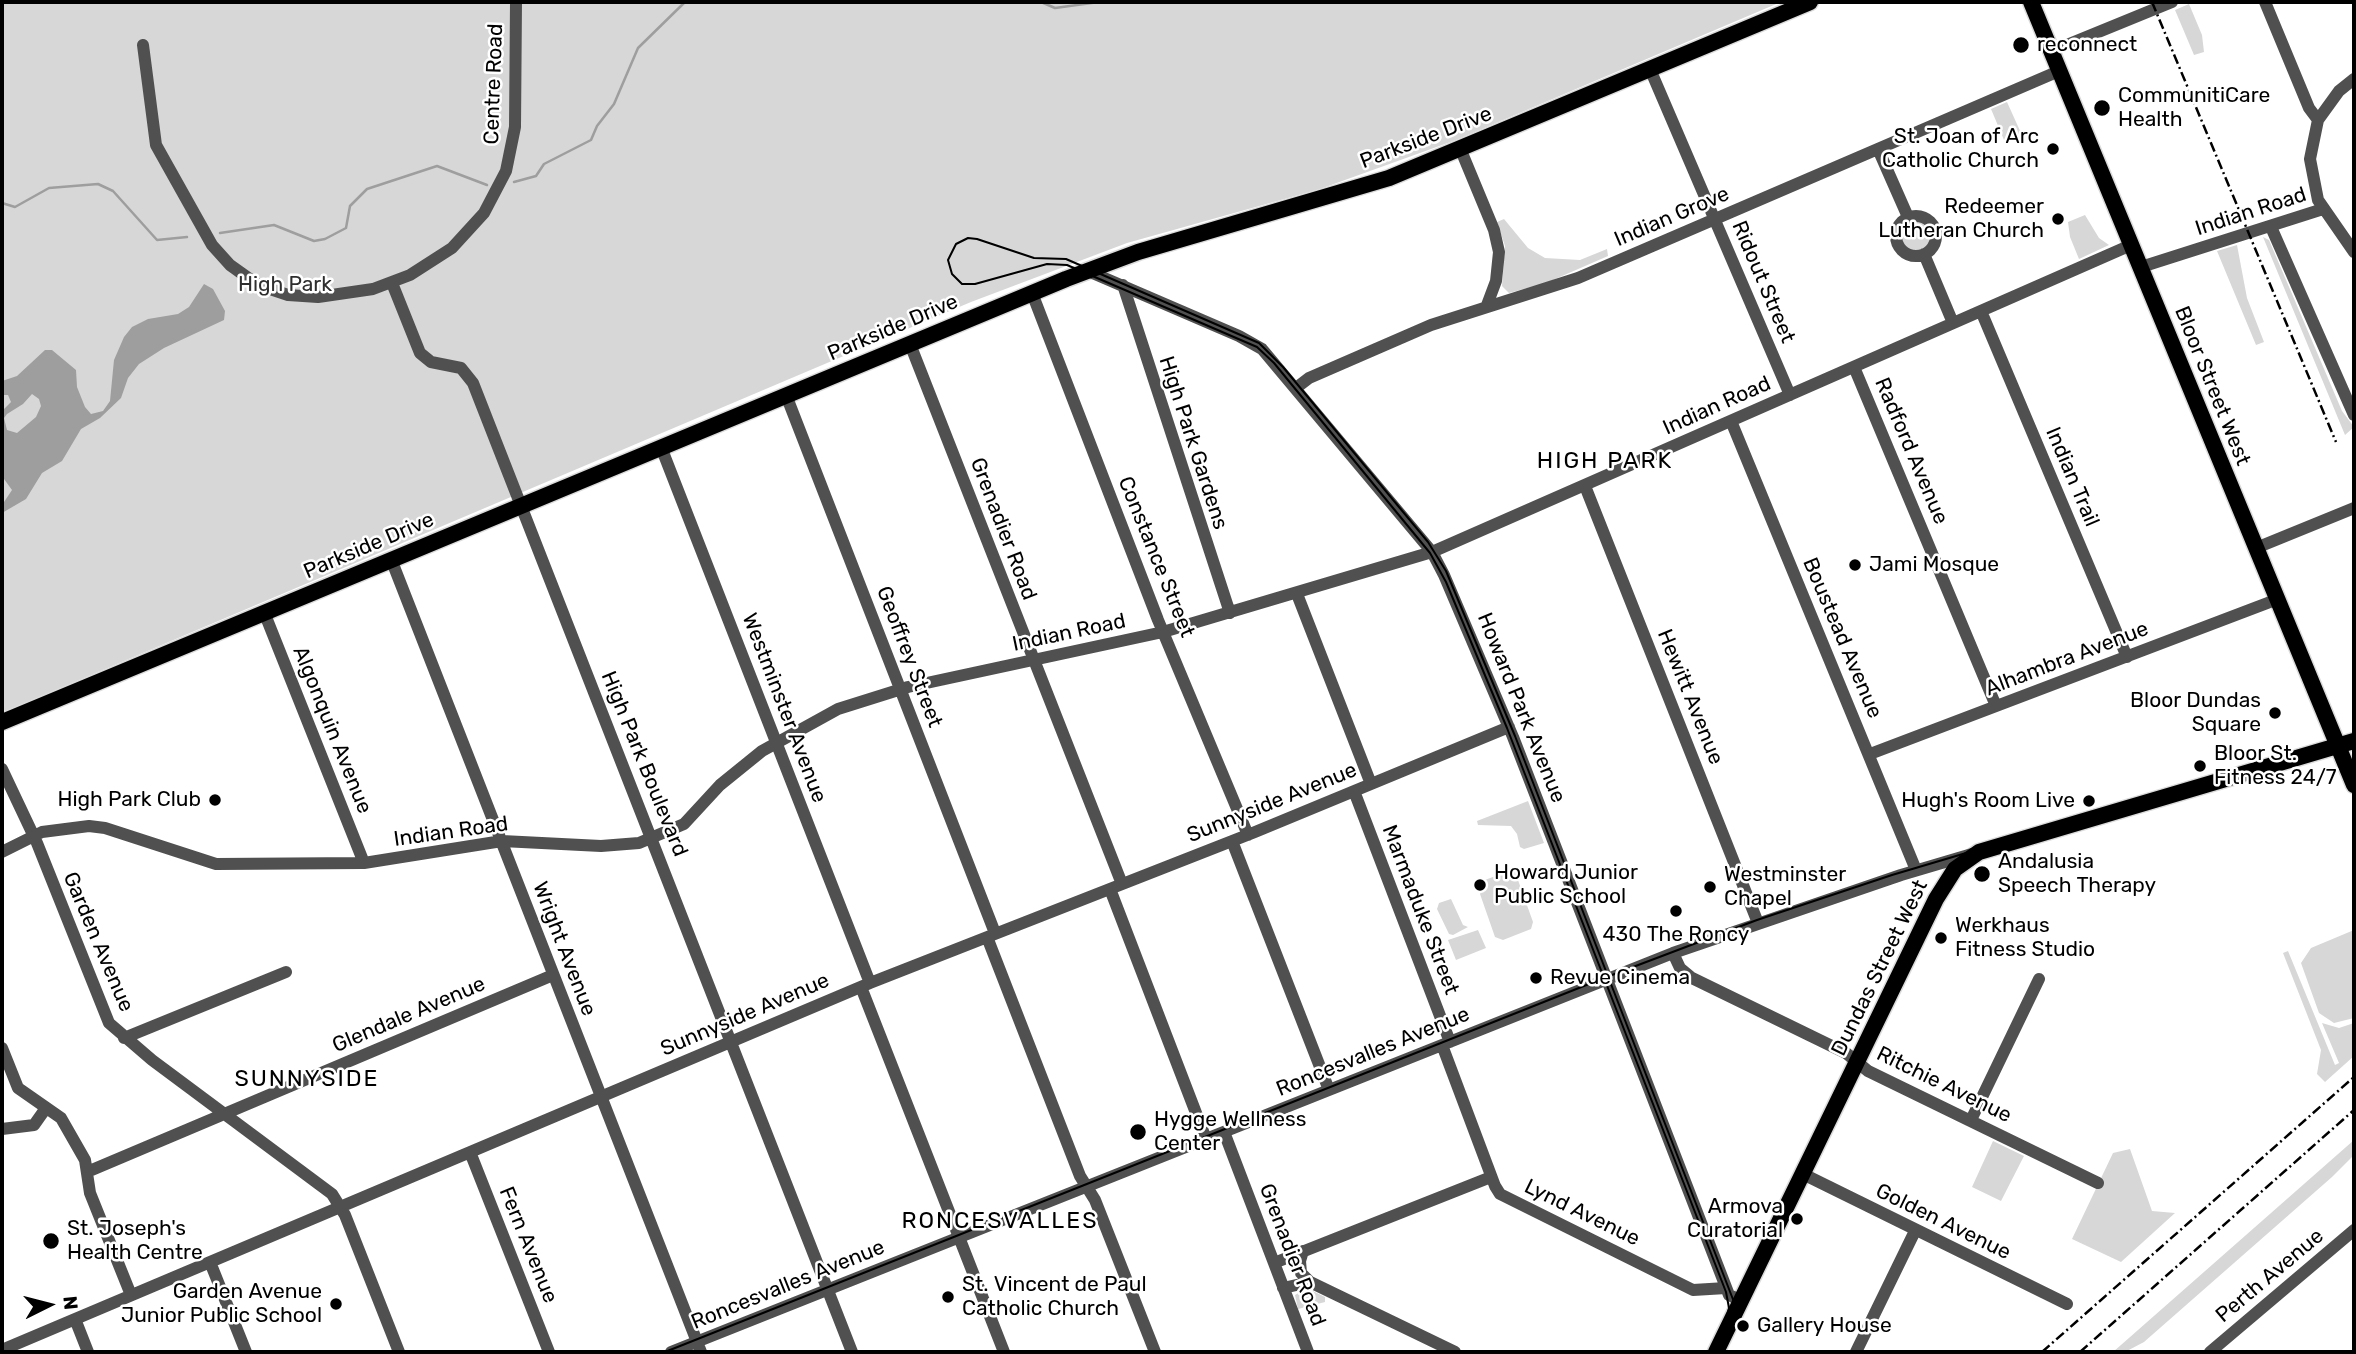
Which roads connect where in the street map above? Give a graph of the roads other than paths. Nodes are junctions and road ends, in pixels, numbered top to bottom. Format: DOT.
graph roads {
  1 [pos="516,2"];
  2 [pos="1810,2"];
  3 [pos="2031,2"];
  4 [pos="2172,2"];
  5 [pos="2265,2"];
  6 [pos="143,45"];
  7 [pos="2052,51"];
  8 [pos="1650,69"];
  9 [pos="2059,71"];
  10 [pos="2354,79"];
  11 [pos="2318,120"];
  12 [pos="1460,148"];
  13 [pos="1878,149"];
  14 [pos="2323,209"];
  15 [pos="1908,217"];
  16 [pos="1715,219"];
  17 [pos="2271,227"];
  18 [pos="2131,246"];
  19 [pos="2354,252"];
  20 [pos="1924,254"];
  21 [pos="2141,267"];
  22 [pos="1088,271"];
  23 [pos="392,283"];
  24 [pos="1123,285"];
  25 [pos="1032,293"];
  26 [pos="1487,306"];
  27 [pos="1981,311"];
  28 [pos="1953,323"];
  29 [pos="910,344"];
  30 [pos="1854,367"];
  31 [pos="1296,388"];
  32 [pos="786,395"];
  33 [pos="1790,395"];
  34 [pos="2354,415"];
  35 [pos="1731,421"];
  36 [pos="661,447"];
  37 [pos="1585,486"];
  38 [pos="521,505"];
  39 [pos="2354,508"];
  40 [pos="2256,548"];
  41 [pos="1432,552"];
  42 [pos="391,559"];
  43 [pos="1297,594"];
  44 [pos="2278,599"];
  45 [pos="264,612"];
  46 [pos="1230,613"];
  47 [pos="1163,632"];
  48 [pos="2127,657"];
  49 [pos="1034,660"];
  50 [pos="900,689"];
  51 [pos="1996,706"];
  52 [pos="2,722"];
  53 [pos="1509,727"];
  54 [pos="776,741"];
  55 [pos="2346,743"];
  56 [pos="1870,754"];
  57 [pos="2,769"];
  58 [pos="1371,784"];
  59 [pos="2354,785"];
  60 [pos="1354,791"];
  61 [pos="33,835"];
  62 [pos="1248,835"];
  63 [pos="652,838"];
  64 [pos="502,841"];
  65 [pos="1232,841"];
  66 [pos="2,852"];
  67 [pos="1979,852"];
  68 [pos="364,863"];
  69 [pos="1916,870"];
  70 [pos="1116,887"];
  71 [pos="1758,923"];
  72 [pos="991,935"];
  73 [pos="1673,953"];
  74 [pos="286,972"];
  75 [pos="553,975"];
  76 [pos="2039,979"];
  77 [pos="1607,980"];
  78 [pos="865,985"];
  79 [pos="124,1038"];
  80 [pos="731,1042"];
  81 [pos="1446,1044"];
  82 [pos="2,1048"];
  83 [pos="1857,1062"];
  84 [pos="1329,1090"];
  85 [pos="601,1097"];
  86 [pos="46,1108"];
  87 [pos="226,1114"];
  88 [pos="1971,1120"];
  89 [pos="2,1129"];
  90 [pos="1224,1132"];
  91 [pos="1206,1139"];
  92 [pos="470,1153"];
  93 [pos="87,1172"];
  94 [pos="1803,1174"];
  95 [pos="1491,1177"];
  96 [pos="2098,1183"];
  97 [pos="1086,1187"];
  98 [pos="341,1207"];
  99 [pos="2354,1230"];
  100 [pos="1915,1231"];
  101 [pos="958,1238"];
  102 [pos="1303,1251"];
  103 [pos="210,1262"];
  104 [pos="1274,1263"];
  105 [pos="1310,1282"];
  106 [pos="1283,1288"];
  107 [pos="1726,1288"];
  108 [pos="828,1289"];
  109 [pos="131,1295"];
  110 [pos="1740,1300"];
  111 [pos="2067,1304"];
  112 [pos="75,1319"];
  113 [pos="699,1347"];
  114 [pos="2,1350"];
  115 [pos="88,1352"];
  116 [pos="246,1352"];
  117 [pos="399,1352"];
  118 [pos="549,1352"];
  119 [pos="671,1352"];
  120 [pos="852,1352"];
  121 [pos="1004,1352"];
  122 [pos="1155,1352"];
  123 [pos="1308,1352"];
  124 [pos="1455,1352"];
  125 [pos="1716,1352"];
  126 [pos="1856,1352"];
  127 [pos="2210,1352"];
  1 -- 23 [label="street, Centre Road"];
  2 -- 8 [label="main road, Parkside Drive"];
  3 -- 7 [label="main road, Bloor Street West"];
  4 -- 7 [label="street"];
  5 -- 11 [label="street"];
  6 -- 23 [label="street, Centre Road"];
  7 -- 9 [label="main road, Bloor Street West"];
  8 -- 12 [label="main road, Parkside Drive"];
  8 -- 16 [label="street, Ridout Street"];
  9 -- 13 [label="street, Indian Grove"];
  9 -- 18 [label="main road, Bloor Street West"];
  10 -- 11 [label="street"];
  11 -- 14 [label="street"];
  12 -- 22 [label="main road, Parkside Drive"];
  12 -- 26 [label="street"];
  13 -- 15 [label="street"];
  13 -- 16 [label="street, Indian Grove"];
  14 -- 17 [label="street, Indian Road"];
  14 -- 19 [label="street, Indian Road"];
  15 -- 20 [label="street"];
  15 -- 20 [label="street"];
  16 -- 26 [label="street, Indian Grove"];
  16 -- 33 [label="street, Ridout Street"];
  17 -- 21 [label="street, Indian Road"];
  17 -- 34 [label="street"];
  18 -- 21 [label="main road, Bloor Street West"];
  18 -- 27 [label="street, Indian Road"];
  20 -- 28 [label="street"];
  21 -- 40 [label="main road, Bloor Street West"];
  22 -- 24 [label="street, Howard Park Avenue"];
  22 -- 25 [label="main road, Parkside Drive"];
  23 -- 38 [label="street, High Park Boulevard"];
  24 -- 31 [label="street, Howard Park Avenue"];
  24 -- 46 [label="street, High Park Gardens"];
  25 -- 29 [label="main road, Parkside Drive"];
  25 -- 47 [label="street, Constance Street"];
  26 -- 31 [label="street, Indian Grove"];
  27 -- 28 [label="street, Indian Road"];
  27 -- 48 [label="street, Indian Trail"];
  28 -- 30 [label="street, Indian Road"];
  29 -- 32 [label="main road, Parkside Drive"];
  29 -- 49 [label="street, Grenadier Road"];
  30 -- 33 [label="street, Indian Road"];
  30 -- 51 [label="street, Radford Avenue"];
  31 -- 41 [label="street, Howard Park Avenue"];
  32 -- 36 [label="main road, Parkside Drive"];
  32 -- 50 [label="street, Geoffrey Street"];
  33 -- 35 [label="street, Indian Road"];
  35 -- 37 [label="street, Indian Road"];
  35 -- 56 [label="street, Boustead Avenue"];
  36 -- 38 [label="main road, Parkside Drive"];
  36 -- 54 [label="street, Westminster Avenue"];
  37 -- 41 [label="street, Indian Road"];
  37 -- 71 [label="street, Hewitt Avenue"];
  38 -- 42 [label="main road, Parkside Drive"];
  38 -- 63 [label="street, High Park Boulevard"];
  39 -- 40 [label="street"];
  40 -- 44 [label="main road, Bloor Street West"];
  41 -- 43 [label="street, Indian Road"];
  41 -- 53 [label="street, Howard Park Avenue"];
  42 -- 45 [label="main road, Parkside Drive"];
  42 -- 64 [label="street, Wright Avenue"];
  43 -- 46 [label="street, Indian Road"];
  43 -- 58 [label="street"];
  44 -- 48 [label="street, Alhambra Avenue"];
  44 -- 55 [label="main road, Bloor Street West"];
  45 -- 52 [label="main road, Parkside Drive"];
  45 -- 68 [label="street, Algonquin Avenue"];
  46 -- 47 [label="street, Indian Road"];
  47 -- 49 [label="street, Indian Road"];
  47 -- 62 [label="street, Constance Street"];
  48 -- 51 [label="street, Alhambra Avenue"];
  49 -- 50 [label="street, Indian Road"];
  49 -- 70 [label="street, Grenadier Road"];
  50 -- 54 [label="street, Indian Road"];
  50 -- 72 [label="street, Geoffrey Street"];
  51 -- 56 [label="street, Alhambra Avenue"];
  53 -- 58 [label="street, Sunnyside Avenue"];
  53 -- 77 [label="street, Howard Park Avenue"];
  54 -- 63 [label="street, Indian Road"];
  54 -- 78 [label="street, Westminster Avenue"];
  55 -- 59 [label="main road, Bloor Street West"];
  55 -- 67 [label="main road, Dundas Street West"];
  56 -- 69 [label="street, Boustead Avenue"];
  57 -- 61 [label="street, Garden Avenue"];
  58 -- 60 [label="street, Sunnyside Avenue"];
  60 -- 62 [label="street, Sunnyside Avenue"];
  60 -- 81 [label="street, Marmaduke Street"];
  61 -- 66 [label="street, Indian Road"];
  61 -- 68 [label="street, Indian Road"];
  61 -- 79 [label="street, Garden Avenue"];
  62 -- 65 [label="street, Sunnyside Avenue"];
  63 -- 64 [label="street, Indian Road"];
  63 -- 80 [label="street, High Park Boulevard"];
  64 -- 68 [label="street, Indian Road"];
  64 -- 75 [label="street, Wright Avenue"];
  65 -- 70 [label="street, Sunnyside Avenue"];
  65 -- 84 [label="street"];
  67 -- 69 [label="street, Roncesvalles Avenue"];
  67 -- 83 [label="main road, Dundas Street West"];
  69 -- 71 [label="street, Roncesvalles Avenue"];
  70 -- 72 [label="street, Sunnyside Avenue"];
  70 -- 91 [label="street, Grenadier Road"];
  71 -- 73 [label="street, Roncesvalles Avenue"];
  72 -- 78 [label="street, Sunnyside Avenue"];
  72 -- 97 [label="street, Geoffrey Street"];
  73 -- 77 [label="street, Roncesvalles Avenue"];
  73 -- 83 [label="street, Ritchie Avenue"];
  74 -- 79 [label="street"];
  75 -- 85 [label="street, Wright Avenue"];
  75 -- 87 [label="street, Glendale Avenue"];
  76 -- 88 [label="street"];
  77 -- 81 [label="street, Roncesvalles Avenue"];
  77 -- 107 [label="street, Howard Park Avenue"];
  78 -- 80 [label="street, Sunnyside Avenue"];
  78 -- 101 [label="street, Westminster Avenue"];
  79 -- 87 [label="street, Garden Avenue"];
  80 -- 85 [label="street, Sunnyside Avenue"];
  80 -- 108 [label="street, High Park Boulevard"];
  81 -- 84 [label="street, Roncesvalles Avenue"];
  81 -- 95 [label="street, Marmaduke Street"];
  82 -- 86 [label="street"];
  83 -- 88 [label="street, Ritchie Avenue"];
  83 -- 94 [label="main road, Dundas Street West"];
  84 -- 90 [label="street, Roncesvalles Avenue"];
  85 -- 92 [label="street, Sunnyside Avenue"];
  85 -- 113 [label="street, Wright Avenue"];
  86 -- 89 [label="street"];
  86 -- 93 [label="street"];
  87 -- 93 [label="street, Glendale Avenue"];
  87 -- 98 [label="street, Garden Avenue"];
  88 -- 96 [label="street, Ritchie Avenue"];
  90 -- 91 [label="street, Roncesvalles Avenue"];
  90 -- 104 [label="street, Grenadier Road"];
  91 -- 97 [label="street, Roncesvalles Avenue"];
  92 -- 98 [label="street, Sunnyside Avenue"];
  92 -- 118 [label="street, Fern Avenue"];
  93 -- 109 [label="street"];
  94 -- 100 [label="street, Golden Avenue"];
  94 -- 110 [label="main road, Dundas Street West"];
  95 -- 102 [label="street"];
  95 -- 107 [label="street, Lynd Avenue"];
  97 -- 101 [label="street, Roncesvalles Avenue"];
  97 -- 122 [label="street, Geoffrey Street"];
  98 -- 103 [label="street, Sunnyside Avenue"];
  98 -- 117 [label="street, Garden Avenue"];
  99 -- 127 [label="street, Perth Avenue"];
  100 -- 111 [label="street, Golden Avenue"];
  100 -- 126 [label="street"];
  101 -- 108 [label="street, Roncesvalles Avenue"];
  101 -- 121 [label="street, Westminster Avenue"];
  102 -- 104 [label="street"];
  102 -- 105 [label="street"];
  103 -- 109 [label="street, Sunnyside Avenue"];
  103 -- 116 [label="street"];
  104 -- 106 [label="street, Grenadier Road"];
  105 -- 106 [label="street"];
  105 -- 124 [label="street"];
  106 -- 123 [label="street, Grenadier Road"];
  107 -- 110 [label="street, Howard Park Avenue"];
  108 -- 113 [label="street, Roncesvalles Avenue"];
  108 -- 120 [label="street, High Park Boulevard"];
  109 -- 112 [label="street, Sunnyside Avenue"];
  110 -- 125 [label="main road, Dundas Street West"];
  112 -- 114 [label="street, Sunnyside Avenue"];
  112 -- 115 [label="street"];
  113 -- 119 [label="street, Roncesvalles Avenue"];
}
